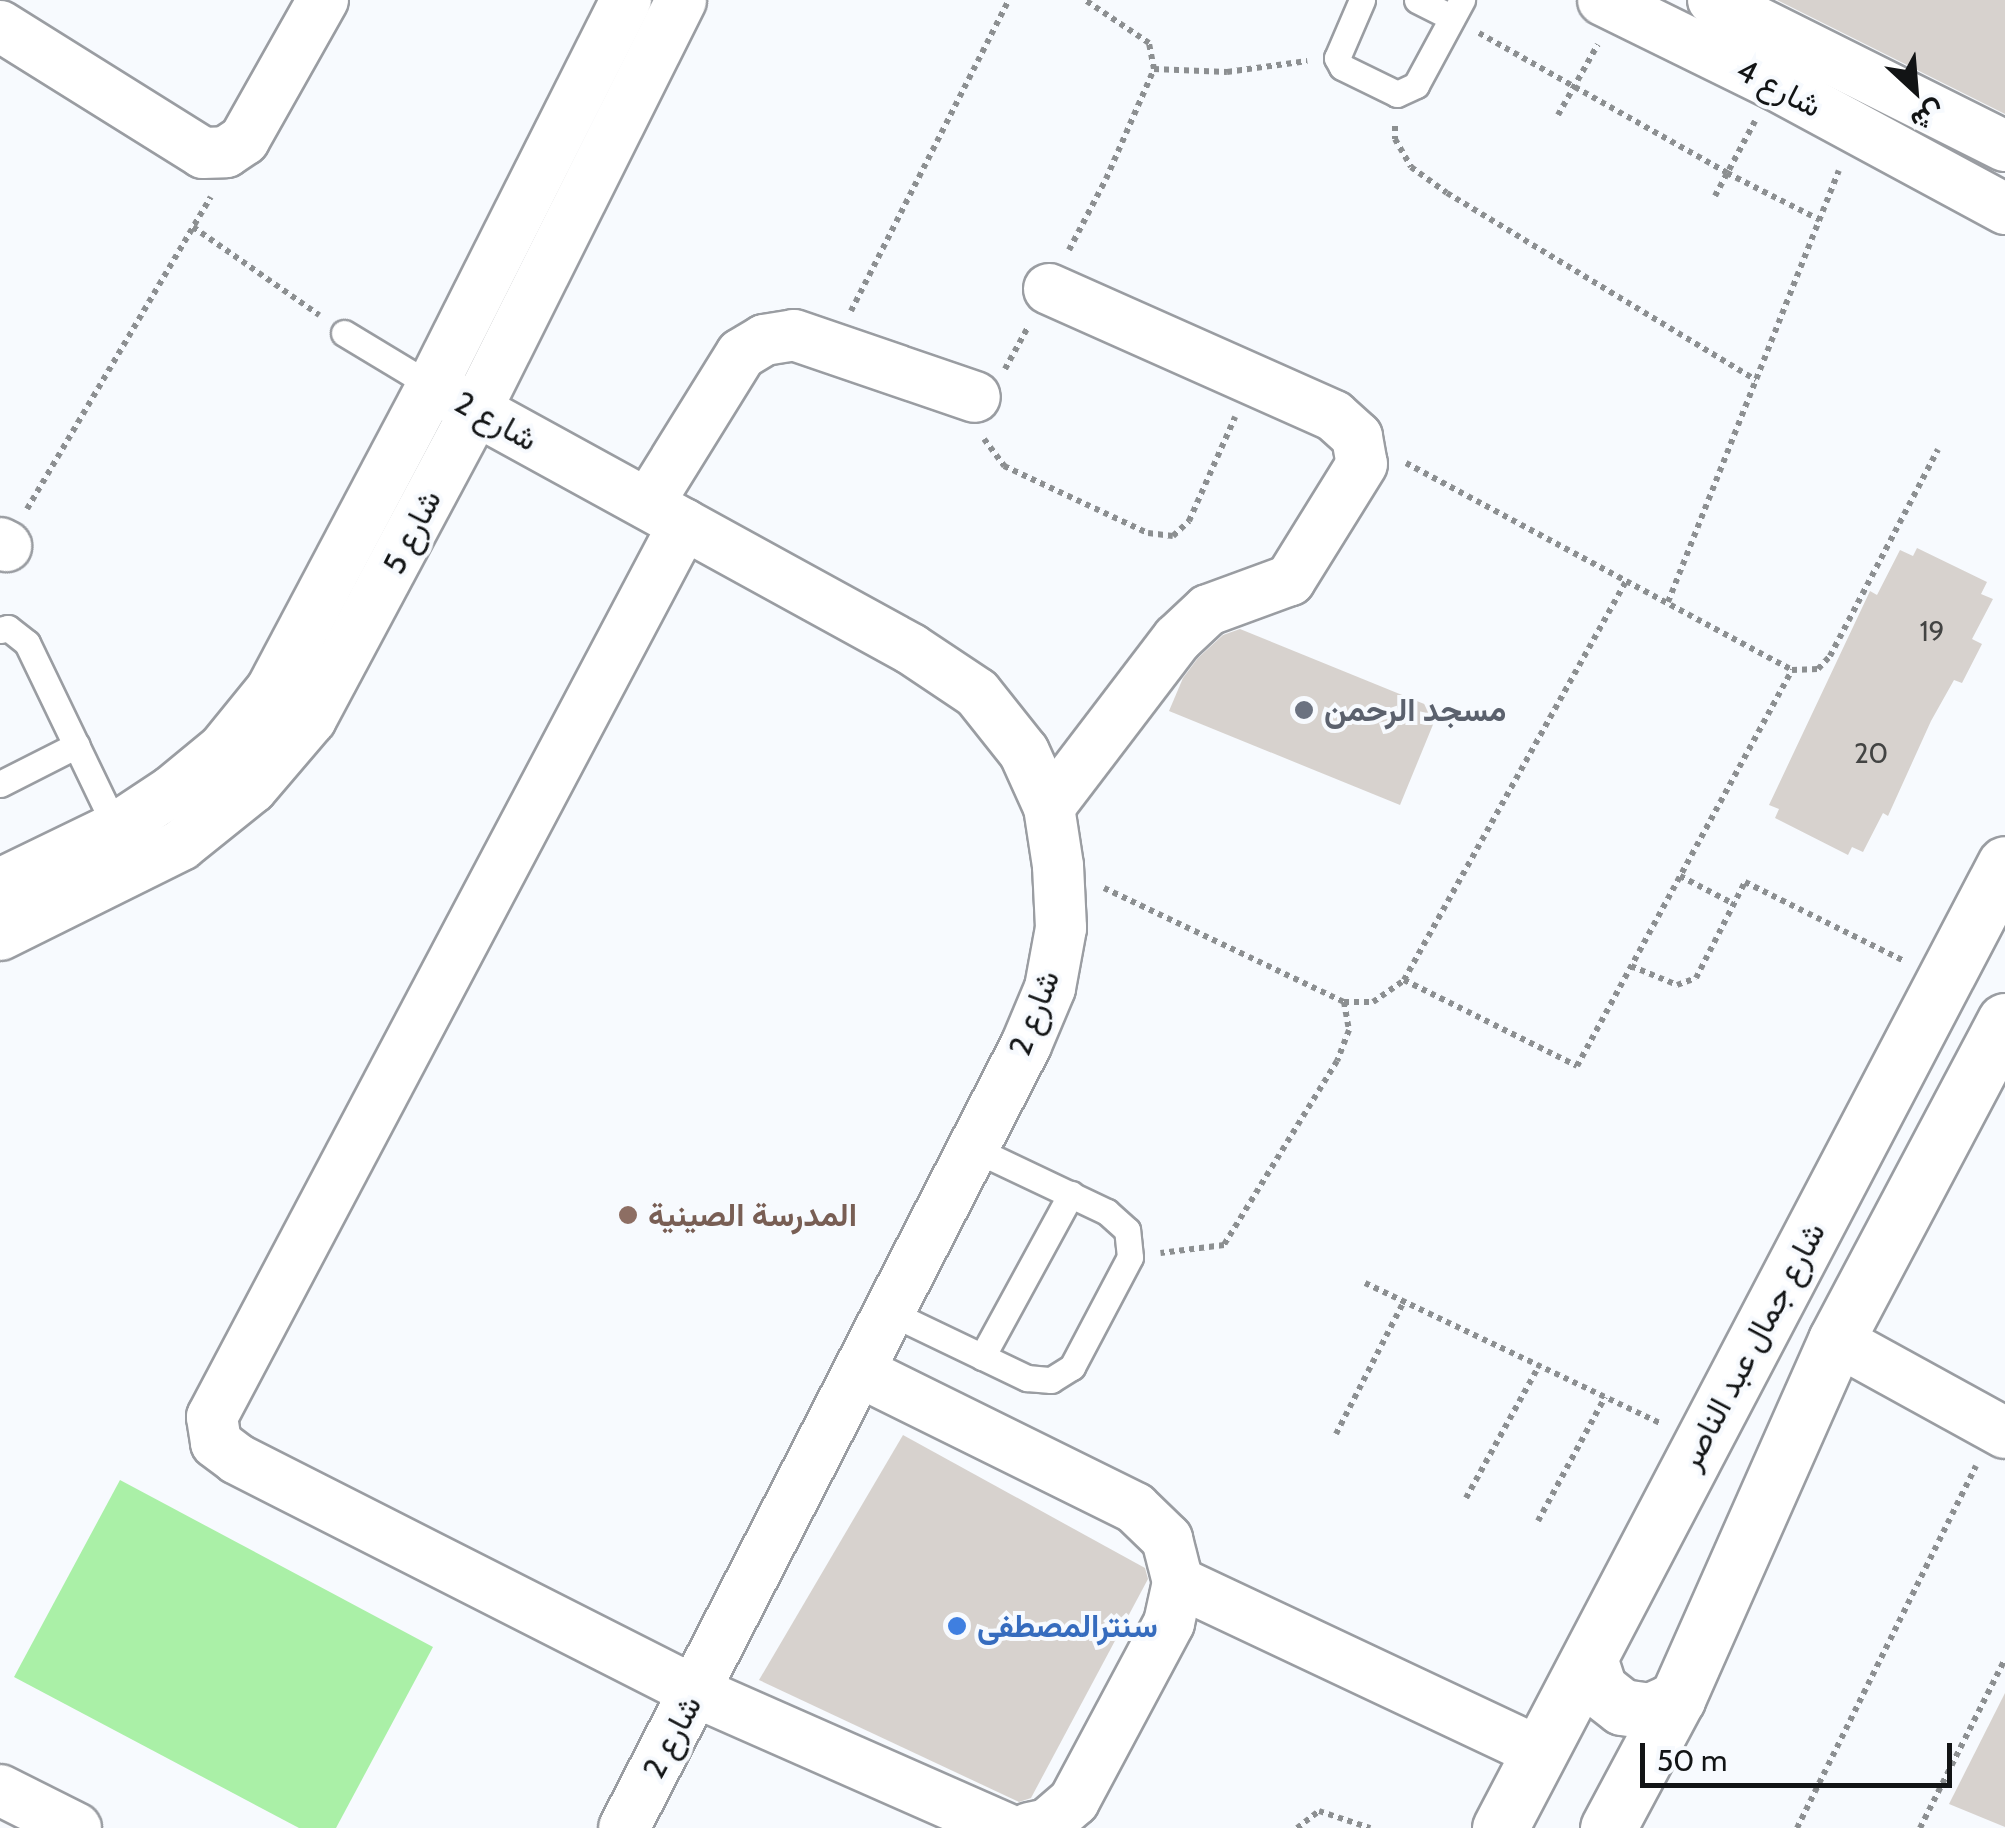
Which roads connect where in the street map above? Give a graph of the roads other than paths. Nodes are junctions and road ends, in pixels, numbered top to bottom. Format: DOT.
graph roads {
  1 [pos="12,0"];
  2 [pos="323,0"];
  3 [pos="626,0"];
  4 [pos="679,0"];
  5 [pos="1362,0"];
  6 [pos="1416,0"];
  7 [pos="1713,0"];
  8 [pos="1611,4"];
  9 [pos="1457,9"];
  10 [pos="0,23"];
  11 [pos="2005,146"];
  12 [pos="2005,209"];
  13 [pos="1048,289"];
  14 [pos="344,333"];
  15 [pos="432,386"];
  16 [pos="974,397"];
  17 [pos="476,410"];
  18 [pos="666,514"];
  19 [pos="0,630"];
  20 [pos="77,746"];
  21 [pos="0,784"];
  22 [pos="1049,807"];
  23 [pos="116,828"];
  24 [pos="2005,864"];
  25 [pos="0,884"];
  26 [pos="0,936"];
  27 [pos="2005,1021"];
  28 [pos="1992,1075"];
  29 [pos="972,1148"];
  30 [pos="1070,1194"];
  31 [pos="889,1312"];
  32 [pos="1836,1340"];
  33 [pos="982,1356"];
  34 [pos="860,1372"];
  35 [pos="2000,1430"];
  36 [pos="1178,1582"];
  37 [pos="1590,1661"];
  38 [pos="696,1692"];
  39 [pos="1676,1699"];
  40 [pos="1540,1752"];
  41 [pos="0,1790"];
  42 [pos="1090,1814"];
  43 [pos="76,1828"];
  44 [pos="624,1828"];
  45 [pos="1005,1828"];
  46 [pos="1029,1828"];
  47 [pos="1500,1828"];
  48 [pos="1608,1828"];
  1 -- 10 [label="street"];
  2 -- 10 [label="street"];
  3 -- 15 [label="street, شارع 5"];
  4 -- 17 [label="street, شارع 5"];
  5 -- 9 [label="lane"];
  6 -- 9 [label="lane"];
  7 -- 11 [label="street, شارع 4"];
  8 -- 12 [label="street, شارع 4"];
  13 -- 22 [label="street"];
  14 -- 15 [label="lane"];
  15 -- 17 [label="street, شارع 2"];
  15 -- 23 [label="street, شارع 5"];
  16 -- 18 [label="street"];
  17 -- 18 [label="street, شارع 2"];
  17 -- 26 [label="street, شارع 5"];
  18 -- 22 [label="street, شارع 2"];
  18 -- 38 [label="street"];
  19 -- 20 [label="lane"];
  20 -- 21 [label="lane"];
  20 -- 23 [label="lane"];
  22 -- 29 [label="street, شارع 2"];
  23 -- 25 [label="street, شارع 5"];
  24 -- 37 [label="main road, شارع جمال عبد الناصر"];
  27 -- 28 [label="main road"];
  28 -- 32 [label="main road"];
  29 -- 30 [label="lane"];
  29 -- 31 [label="street, شارع 2"];
  30 -- 33 [label="lane"];
  30 -- 33 [label="lane"];
  31 -- 33 [label="lane"];
  31 -- 34 [label="street, شارع 2"];
  32 -- 35 [label="street"];
  32 -- 39 [label="main road"];
  34 -- 36 [label="street"];
  34 -- 38 [label="street, شارع 2"];
  36 -- 40 [label="street"];
  36 -- 42 [label="street"];
  37 -- 39 [label="main road"];
  37 -- 40 [label="main road, شارع جمال عبد الناصر"];
  38 -- 44 [label="street, شارع 2"];
  38 -- 45 [label="street"];
  39 -- 48 [label="main road"];
  40 -- 47 [label="main road, شارع جمال عبد الناصر"];
  41 -- 43 [label="street"];
  42 -- 46 [label="street"];
}
